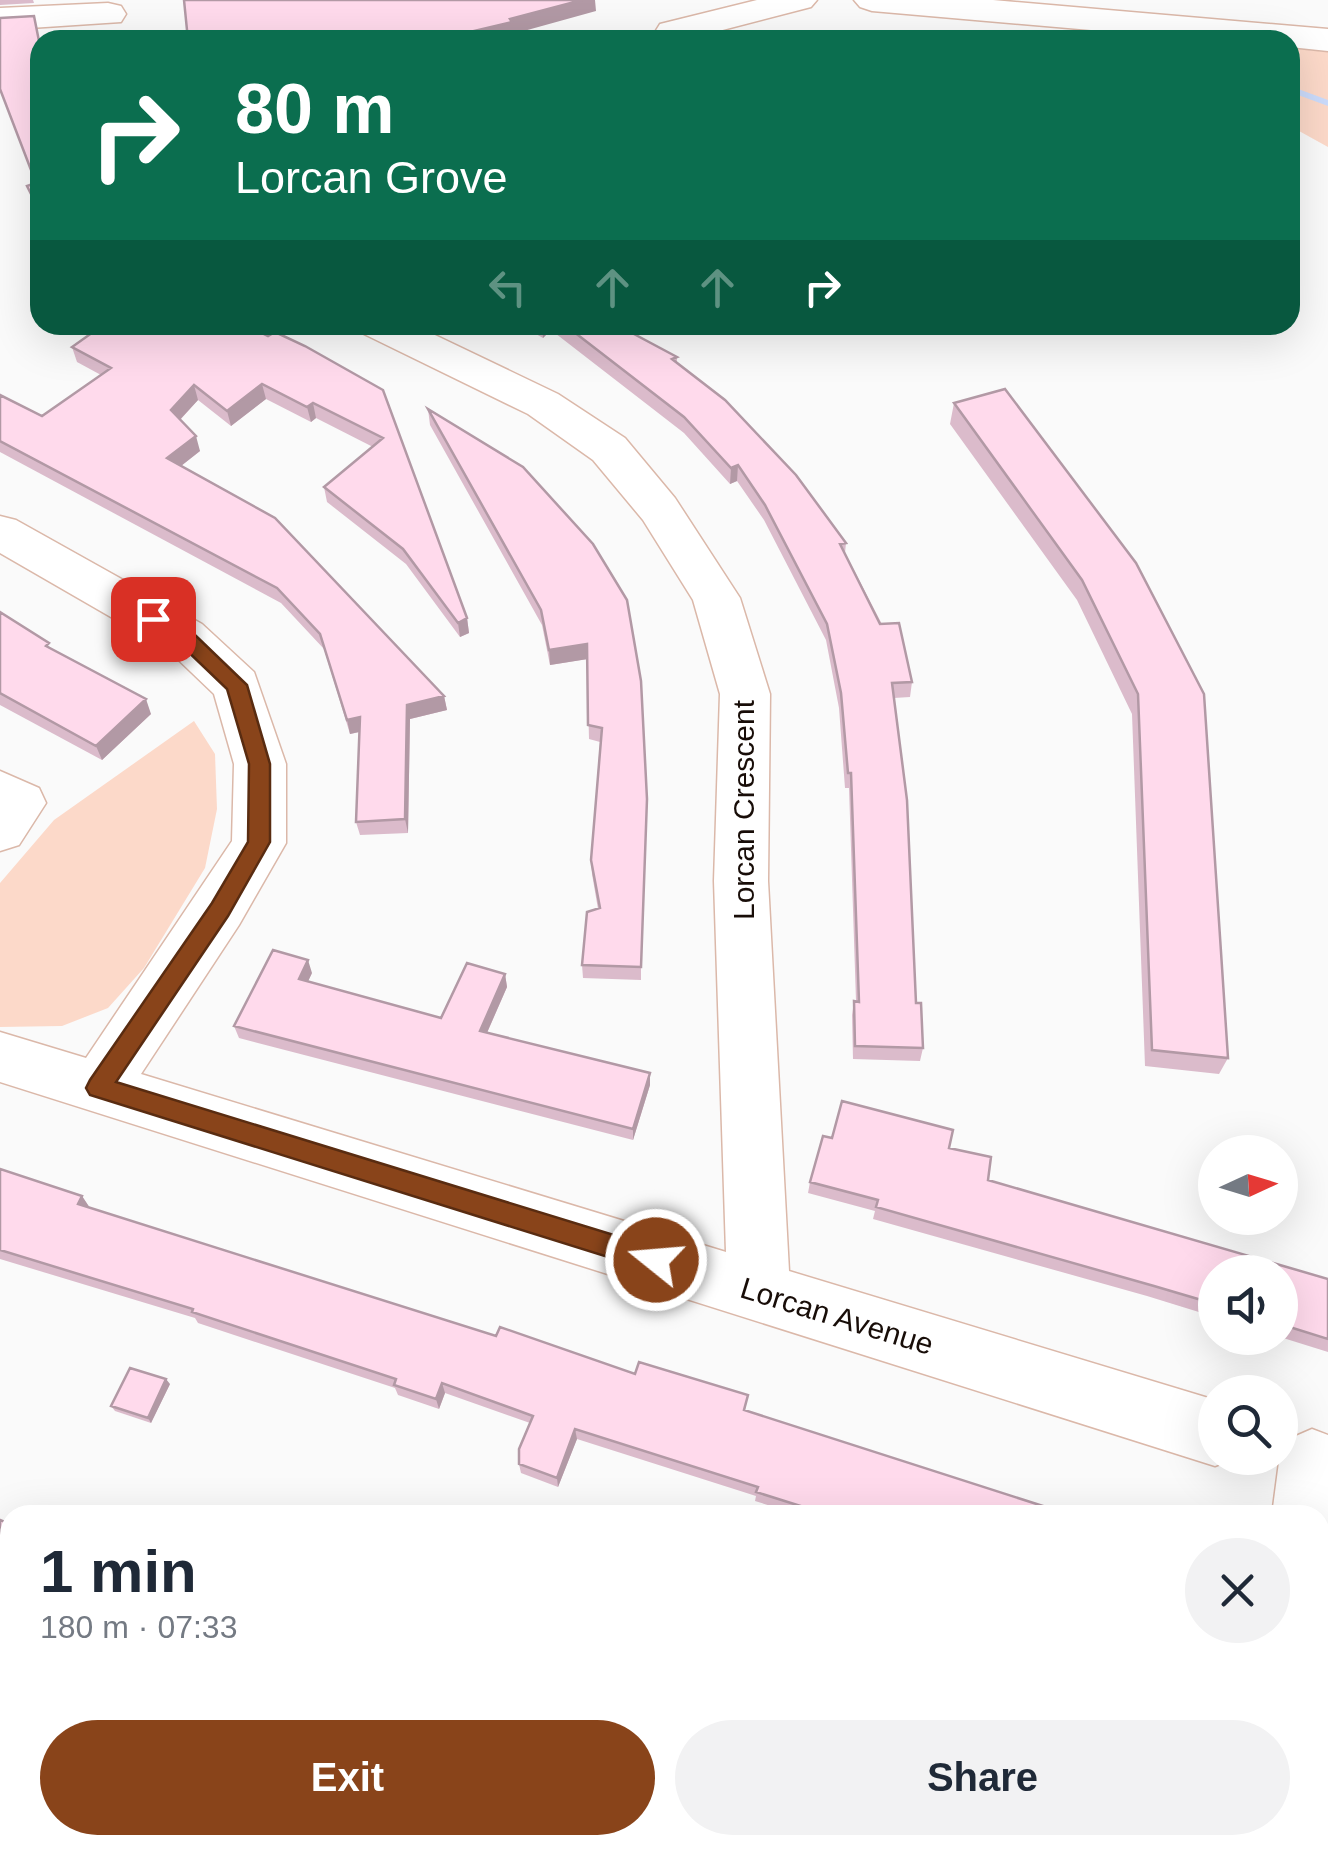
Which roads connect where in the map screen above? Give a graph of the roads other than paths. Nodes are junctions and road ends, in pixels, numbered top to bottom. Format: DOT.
graph roads {
  1 [pos="798,0"];
  2 [pos="872,0"];
  3 [pos="110,18"];
  4 [pos="0,19"];
  5 [pos="681,30"];
  6 [pos="1214,30"];
  7 [pos="1300,38"];
  8 [pos="1328,40"];
  9 [pos="399,335"];
  10 [pos="0,532"];
  11 [pos="0,791"];
  12 [pos="0,830"];
  13 [pos="0,1057"];
  14 [pos="98,1088"];
  15 [pos="758,1292"];
  16 [pos="1198,1427"];
  1 -- 5 [label="street"];
  2 -- 6 [label="street"];
  3 -- 4 [label="street"];
  7 -- 8 [label="street"];
  9 -- 15 [label="street, Lorcan Crescent"];
  10 -- 14 [label="street"];
  11 -- 12 [label="street"];
  13 -- 14 [label="street, Lorcan Avenue"];
  14 -- 15 [label="street, Lorcan Avenue"];
  15 -- 16 [label="street, Lorcan Avenue"];
}
